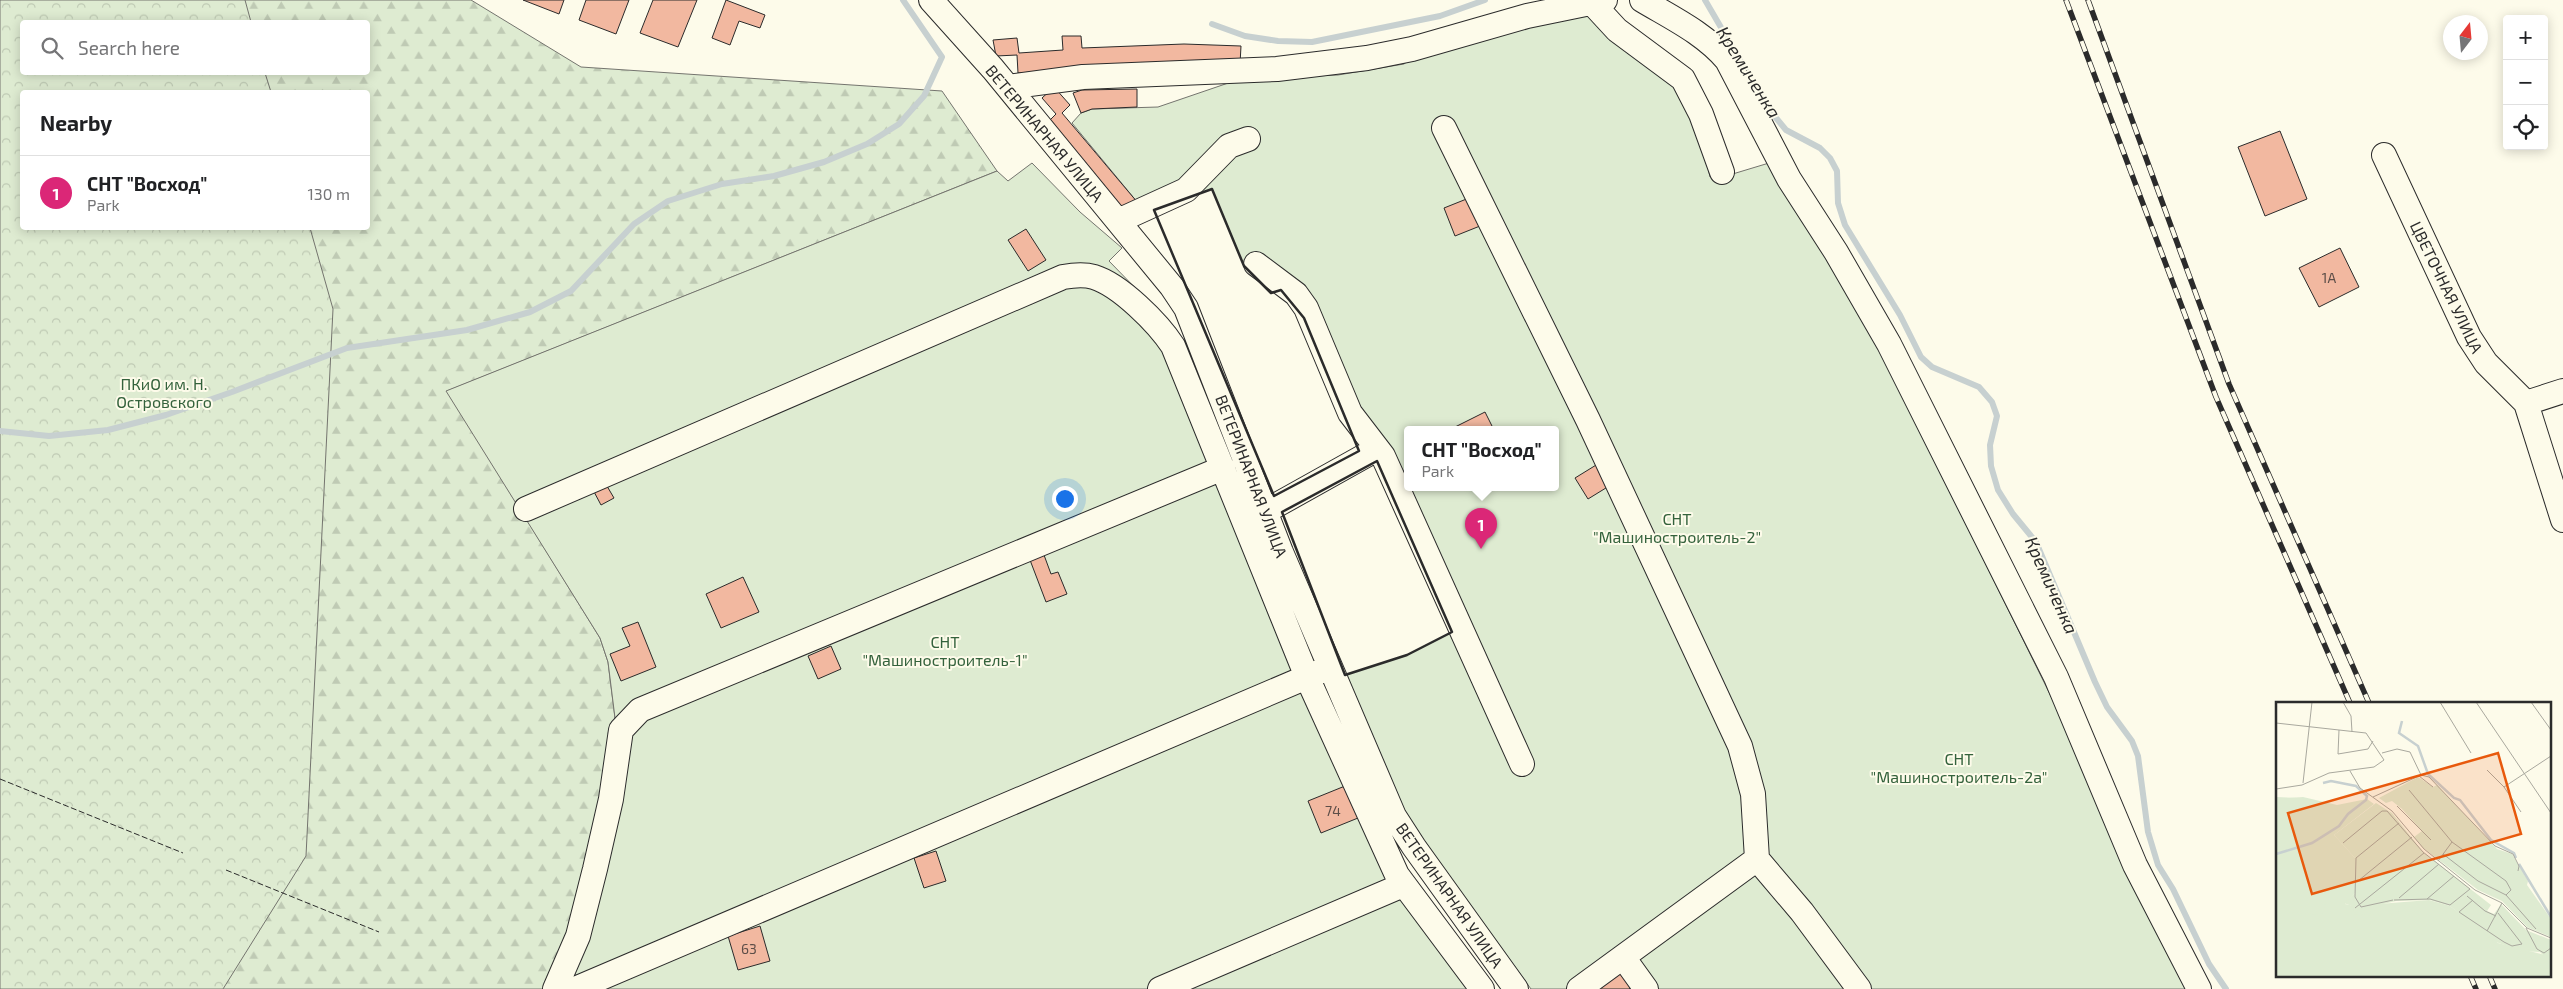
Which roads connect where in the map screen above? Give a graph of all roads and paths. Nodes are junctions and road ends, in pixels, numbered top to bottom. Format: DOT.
graph roads {
  1 [pos="931,0"];
  2 [pos="1642,0"];
  3 [pos="1599,2"];
  4 [pos="1008,87"];
  5 [pos="1444,128"];
  6 [pos="1248,139"];
  7 [pos="2384,156"];
  8 [pos="1722,172"];
  9 [pos="1118,221"];
  10 [pos="1256,264"];
  11 [pos="2563,390"];
  12 [pos="2526,402"];
  13 [pos="1378,449"];
  14 [pos="1223,468"];
  15 [pos="526,509"];
  16 [pos="1266,511"];
  17 [pos="2563,520"];
  18 [pos="1330,668"];
  19 [pos="1307,677"];
  20 [pos="1522,764"];
  21 [pos="1757,859"];
  22 [pos="1403,885"];
  23 [pos="1622,957"];
  24 [pos="555,989"];
  25 [pos="575,989"];
  26 [pos="1160,989"];
  27 [pos="1482,989"];
  28 [pos="1516,989"];
  29 [pos="1579,989"];
  30 [pos="1646,989"];
  31 [pos="1859,989"];
  32 [pos="2199,989"];
  1 -- 4 [label="street, ВЕТЕРИНАРНАЯ УЛИЦА"];
  2 -- 32 [label="street"];
  3 -- 4 [label="street"];
  3 -- 8 [label="street"];
  4 -- 9 [label="street, ВЕТЕРИНАРНАЯ УЛИЦА"];
  5 -- 21 [label="street"];
  6 -- 9 [label="street"];
  7 -- 12 [label="street, ЦВЕТОЧНАЯ УЛИЦА"];
  9 -- 16 [label="street, ВЕТЕРИНАРНАЯ УЛИЦА"];
  10 -- 13 [label="street"];
  11 -- 12 [label="street"];
  12 -- 17 [label="street, ЦВЕТОЧНАЯ УЛИЦА"];
  13 -- 16 [label="street"];
  13 -- 20 [label="street"];
  14 -- 15 [label="street"];
  14 -- 19 [label="street"];
  14 -- 24 [label="street"];
  16 -- 18 [label="street, ВЕТЕРИНАРНАЯ УЛИЦА"];
  18 -- 19 [label="street"];
  18 -- 28 [label="street, ВЕТЕРИНАРНАЯ УЛИЦА"];
  19 -- 22 [label="street"];
  19 -- 25 [label="street"];
  21 -- 23 [label="street"];
  21 -- 31 [label="street"];
  22 -- 26 [label="street"];
  22 -- 27 [label="street"];
  23 -- 29 [label="street"];
  23 -- 30 [label="street"];
}
